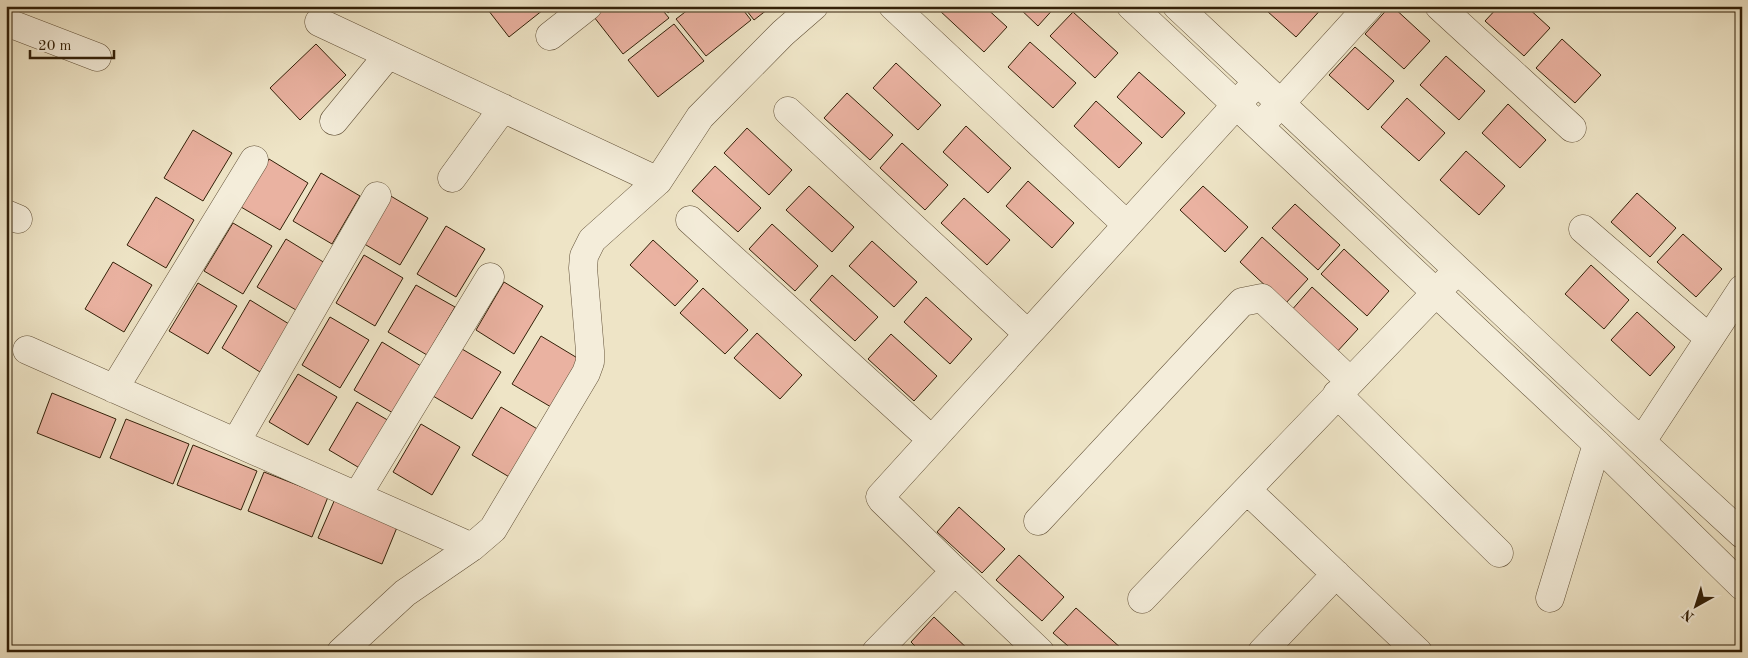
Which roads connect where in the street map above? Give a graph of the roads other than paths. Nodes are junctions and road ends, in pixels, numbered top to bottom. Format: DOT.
graph roads {
  1 [pos="588,6"];
  2 [pos="814,6"];
  3 [pos="893,6"];
  4 [pos="1131,6"];
  5 [pos="1176,6"];
  6 [pos="1369,6"];
  7 [pos="1439,6"];
  8 [pos="6,22"];
  9 [pos="319,22"];
  10 [pos="550,36"];
  11 [pos="388,55"];
  12 [pos="97,57"];
  13 [pos="1257,82"];
  14 [pos="1281,103"];
  15 [pos="1236,106"];
  16 [pos="503,108"];
  17 [pos="788,111"];
  18 [pos="334,121"];
  19 [pos="1259,127"];
  20 [pos="1572,128"];
  21 [pos="254,160"];
  22 [pos="452,178"];
  23 [pos="658,181"];
  24 [pos="377,196"];
  25 [pos="690,220"];
  26 [pos="1127,225"];
  27 [pos="1583,229"];
  28 [pos="1458,270"];
  29 [pos="490,277"];
  30 [pos="1742,289"];
  31 [pos="1437,292"];
  32 [pos="1028,334"];
  33 [pos="1710,338"];
  34 [pos="27,350"];
  35 [pos="1344,388"];
  36 [pos="114,389"];
  37 [pos="932,440"];
  38 [pos="1642,441"];
  39 [pos="236,442"];
  40 [pos="1598,444"];
  41 [pos="1247,490"];
  42 [pos="357,496"];
  43 [pos="1038,521"];
  44 [pos="1742,534"];
  45 [pos="472,547"];
  46 [pos="1499,553"];
  47 [pos="954,571"];
  48 [pos="1336,574"];
  49 [pos="1742,586"];
  50 [pos="1550,598"];
  51 [pos="1142,599"];
  52 [pos="341,652"];
  53 [pos="876,652"];
  54 [pos="1040,652"];
  55 [pos="1262,652"];
  56 [pos="1418,652"];
  1 -- 10 [label="street"];
  2 -- 23 [label="street"];
  3 -- 26 [label="street"];
  4 -- 15 [label="street"];
  5 -- 13 [label="street"];
  6 -- 14 [label="street"];
  7 -- 20 [label="street"];
  8 -- 12 [label="street"];
  9 -- 11 [label="street"];
  11 -- 16 [label="street"];
  11 -- 18 [label="street"];
  13 -- 14 [label="street"];
  13 -- 15 [label="street"];
  14 -- 19 [label="street"];
  14 -- 28 [label="street"];
  15 -- 19 [label="street"];
  15 -- 26 [label="street"];
  16 -- 22 [label="street"];
  16 -- 23 [label="street"];
  17 -- 32 [label="street"];
  19 -- 31 [label="street"];
  21 -- 36 [label="street"];
  23 -- 45 [label="street"];
  24 -- 39 [label="street"];
  25 -- 37 [label="street"];
  26 -- 32 [label="street"];
  27 -- 33 [label="street"];
  28 -- 31 [label="street"];
  28 -- 38 [label="street"];
  29 -- 42 [label="street"];
  30 -- 33 [label="street"];
  31 -- 35 [label="street"];
  31 -- 40 [label="street"];
  32 -- 37 [label="street"];
  33 -- 38 [label="street"];
  34 -- 36 [label="street"];
  35 -- 41 [label="street"];
  35 -- 43 [label="street"];
  35 -- 46 [label="street"];
  36 -- 39 [label="street"];
  37 -- 47 [label="street"];
  38 -- 44 [label="street"];
  39 -- 42 [label="street"];
  40 -- 49 [label="street"];
  40 -- 50 [label="street"];
  41 -- 48 [label="street"];
  41 -- 51 [label="street"];
  42 -- 45 [label="street"];
  45 -- 52 [label="street"];
  47 -- 53 [label="street"];
  47 -- 54 [label="street"];
  48 -- 55 [label="street"];
  48 -- 56 [label="street"];
}
